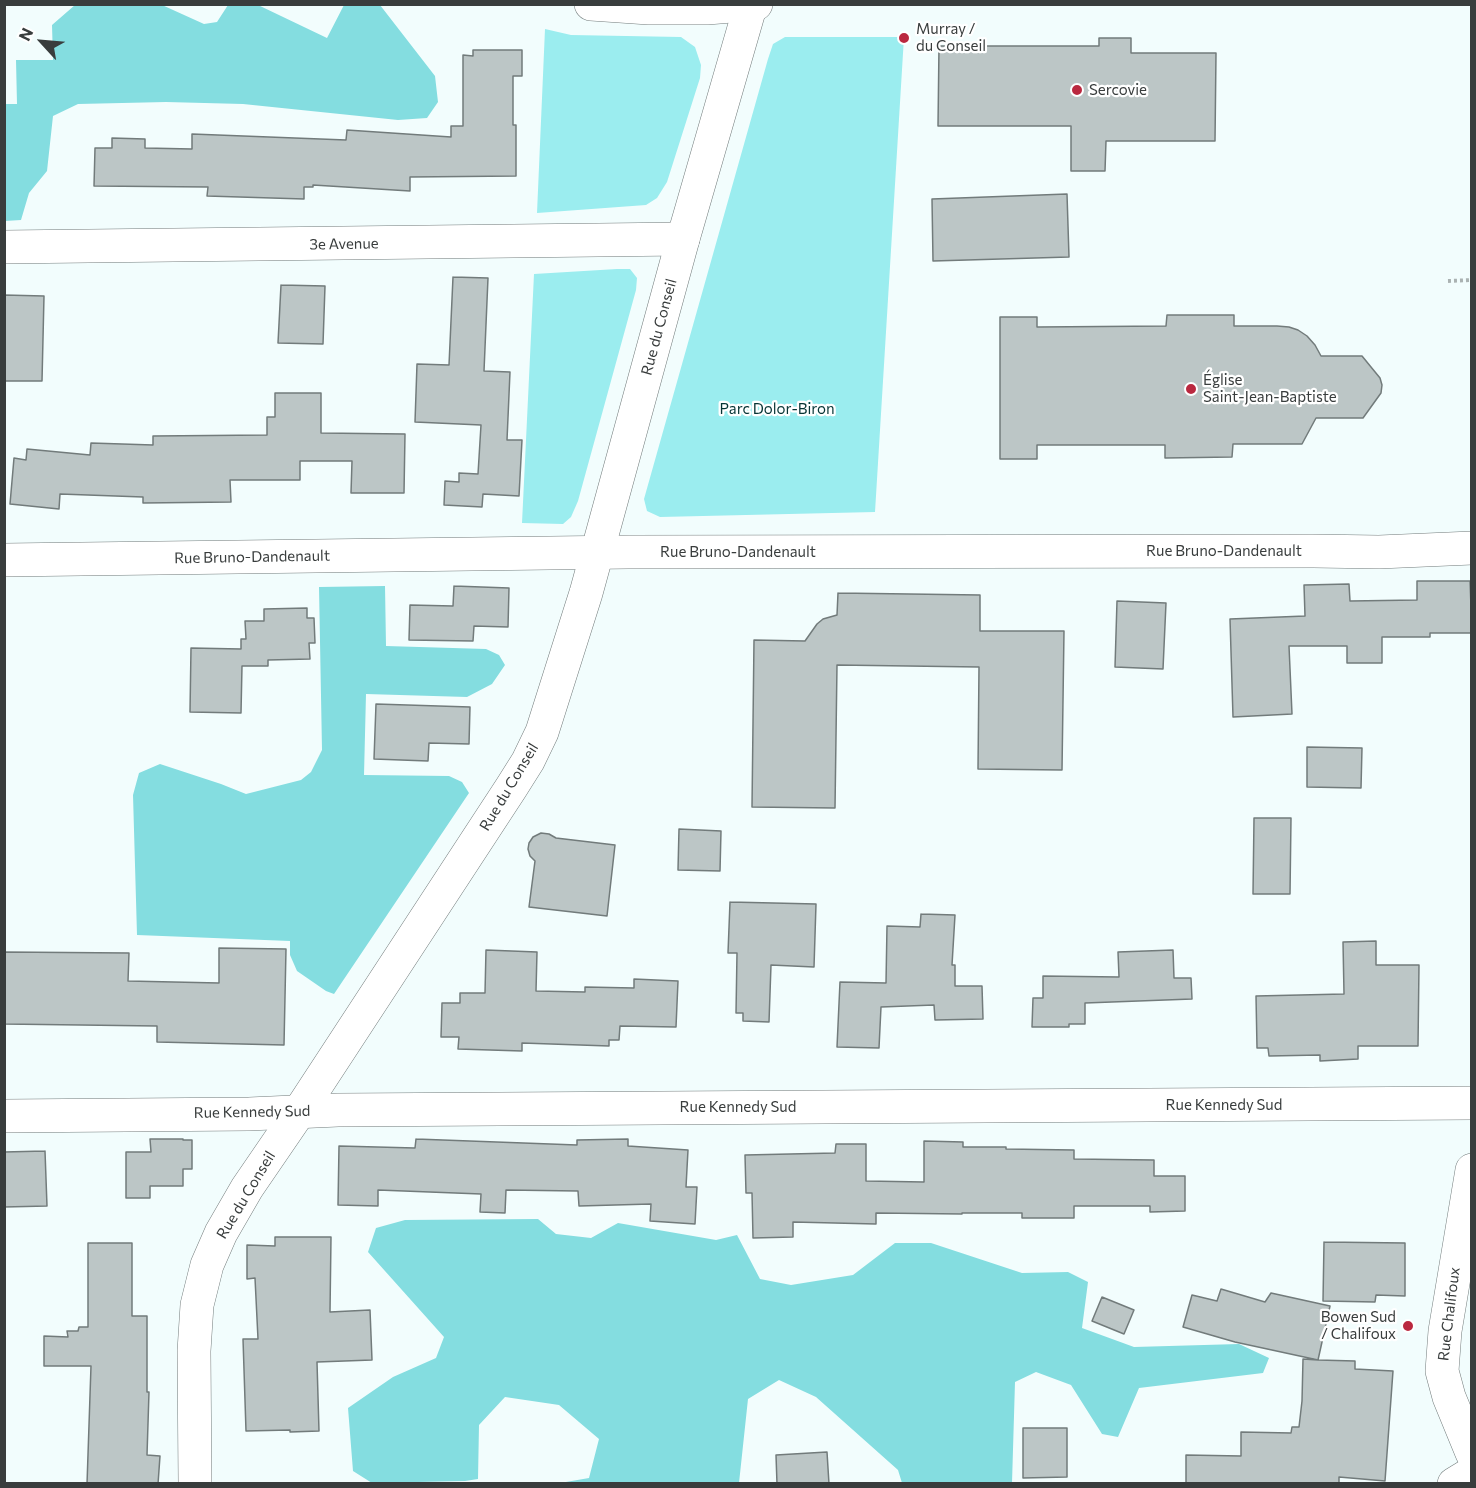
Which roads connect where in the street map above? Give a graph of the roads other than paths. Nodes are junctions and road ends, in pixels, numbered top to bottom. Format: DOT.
graph roads {
  1 [pos="591,4"];
  2 [pos="753,5"];
  3 [pos="683,239"];
  4 [pos="4,247"];
  5 [pos="1472,548"];
  6 [pos="597,553"];
  7 [pos="4,560"];
  8 [pos="1472,1103"];
  9 [pos="299,1112"];
  10 [pos="4,1116"];
  11 [pos="1472,1170"];
  12 [pos="1472,1453"];
  13 [pos="1472,1473"];
  14 [pos="195,1484"];
  15 [pos="1454,1484"];
  1 -- 2 [label="street"];
  2 -- 3 [label="street, Rue du Conseil"];
  3 -- 4 [label="street, 3e Avenue"];
  3 -- 6 [label="street, Rue du Conseil"];
  5 -- 6 [label="street, Rue Bruno-Dandenault"];
  6 -- 7 [label="street, Rue Bruno-Dandenault"];
  6 -- 9 [label="street, Rue du Conseil"];
  8 -- 9 [label="street, Rue Kennedy Sud"];
  9 -- 10 [label="street, Rue Kennedy Sud"];
  9 -- 14 [label="street, Rue du Conseil"];
  11 -- 12 [label="street, Rue Chalifoux"];
  13 -- 15 [label="street"];
}
